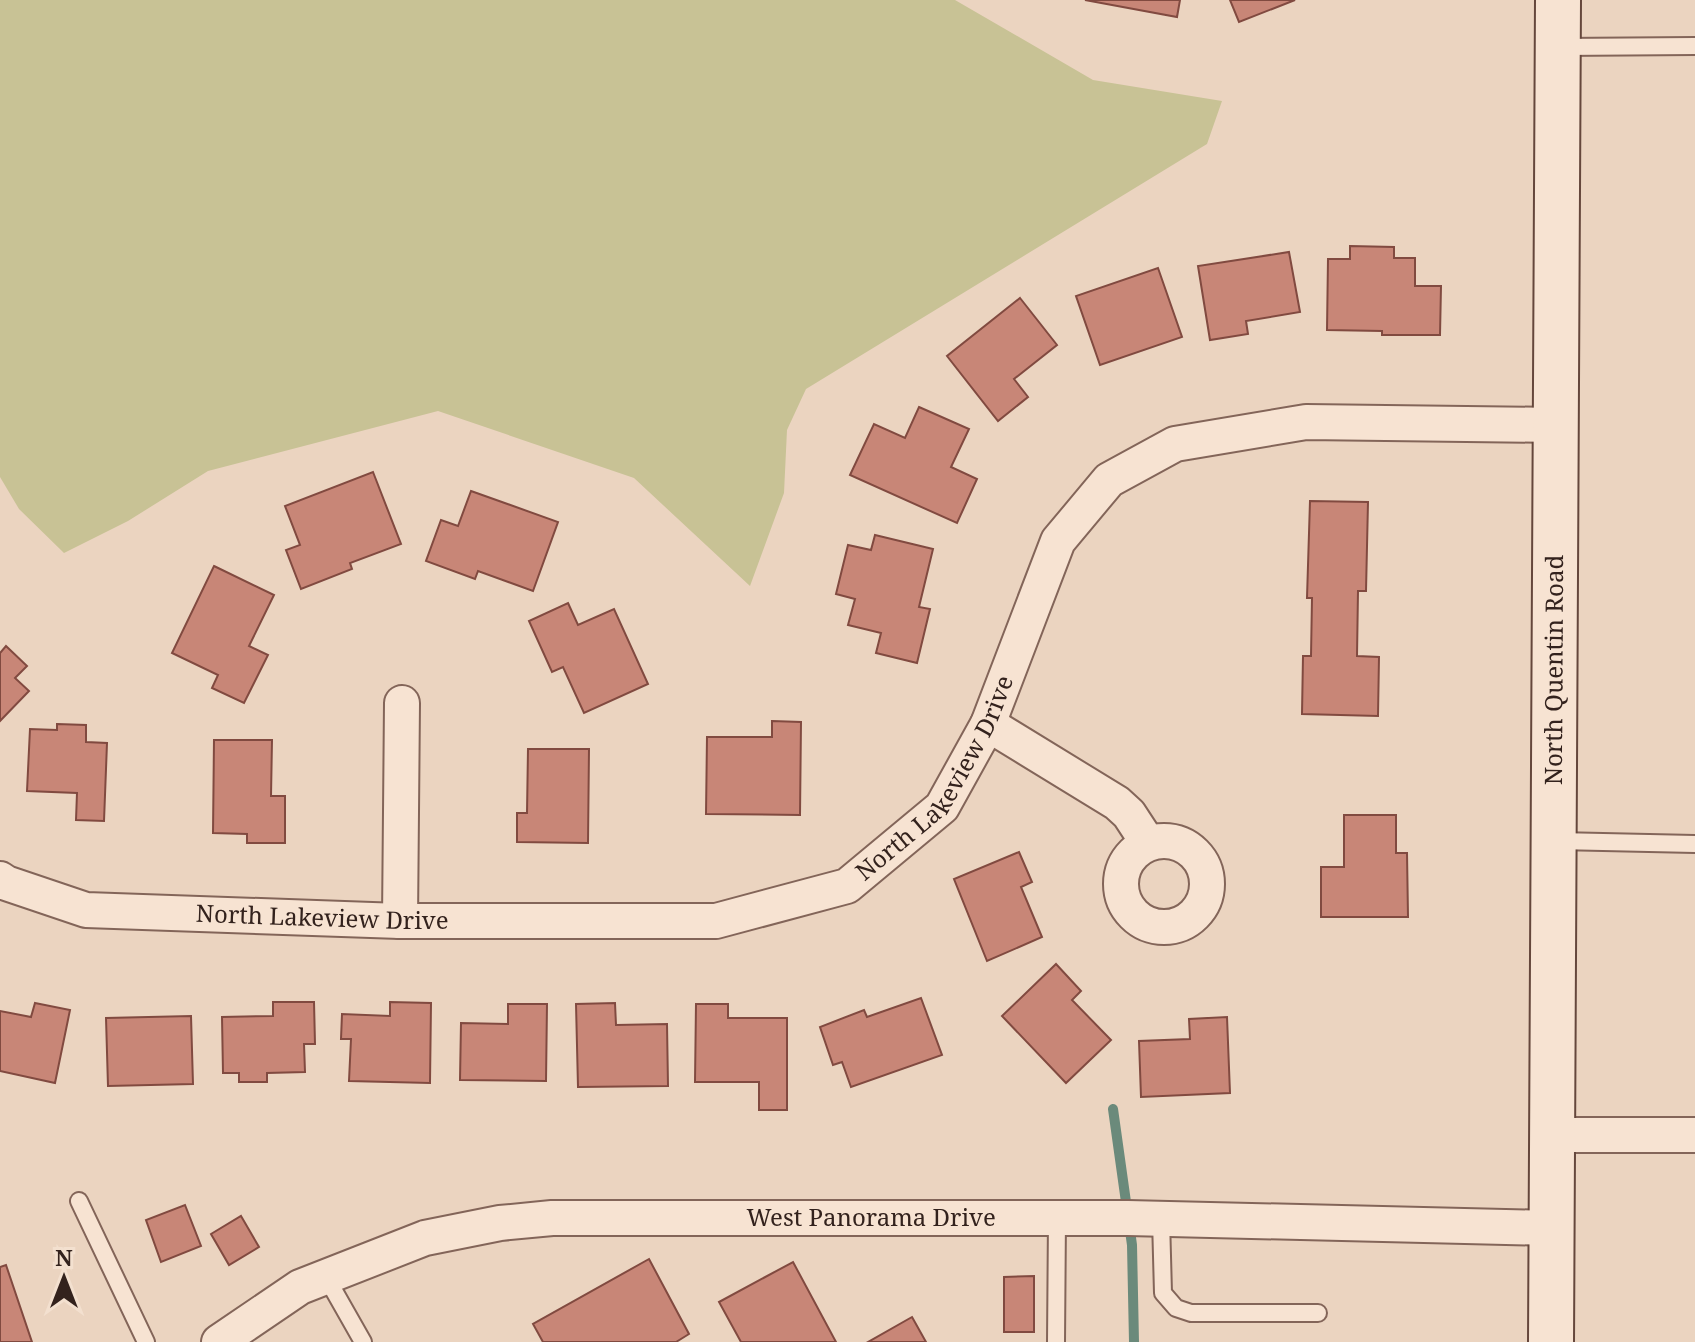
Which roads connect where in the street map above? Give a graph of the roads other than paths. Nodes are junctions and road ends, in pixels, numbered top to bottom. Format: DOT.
graph roads {
  1 [pos="1558,0"];
  2 [pos="1695,46"];
  3 [pos="1558,47"];
  4 [pos="1556,425"];
  5 [pos="402,703"];
  6 [pos="988,724"];
  7 [pos="1553,841"];
  8 [pos="1148,843"];
  9 [pos="1695,844"];
  10 [pos="0,879"];
  11 [pos="400,921"];
  12 [pos="1552,1135"];
  13 [pos="1695,1135"];
  14 [pos="79,1201"];
  15 [pos="1057,1218"];
  16 [pos="1161,1219"];
  17 [pos="1551,1228"];
  18 [pos="325,1275"];
  19 [pos="1318,1313"];
  20 [pos="234,1337"];
  21 [pos="146,1342"];
  22 [pos="363,1342"];
  23 [pos="1056,1342"];
  24 [pos="1551,1342"];
  1 -- 3 [label="main road, North Quentin Road"];
  2 -- 3 [label="lane"];
  3 -- 4 [label="main road, North Quentin Road"];
  4 -- 6 [label="street, North Lakeview Drive"];
  4 -- 7 [label="main road, North Quentin Road"];
  5 -- 11 [label="street"];
  6 -- 8 [label="street"];
  6 -- 11 [label="street, North Lakeview Drive"];
  7 -- 9 [label="lane"];
  7 -- 12 [label="main road, North Quentin Road"];
  10 -- 11 [label="street, North Lakeview Drive"];
  12 -- 13 [label="street"];
  12 -- 17 [label="main road, North Quentin Road"];
  14 -- 21 [label="lane"];
  15 -- 16 [label="street, West Panorama Drive"];
  15 -- 18 [label="street, West Panorama Drive"];
  15 -- 23 [label="lane"];
  16 -- 17 [label="street, West Panorama Drive"];
  16 -- 19 [label="lane"];
  17 -- 24 [label="main road, North Quentin Road"];
  18 -- 20 [label="street, West Panorama Drive"];
  18 -- 22 [label="lane"];
}
